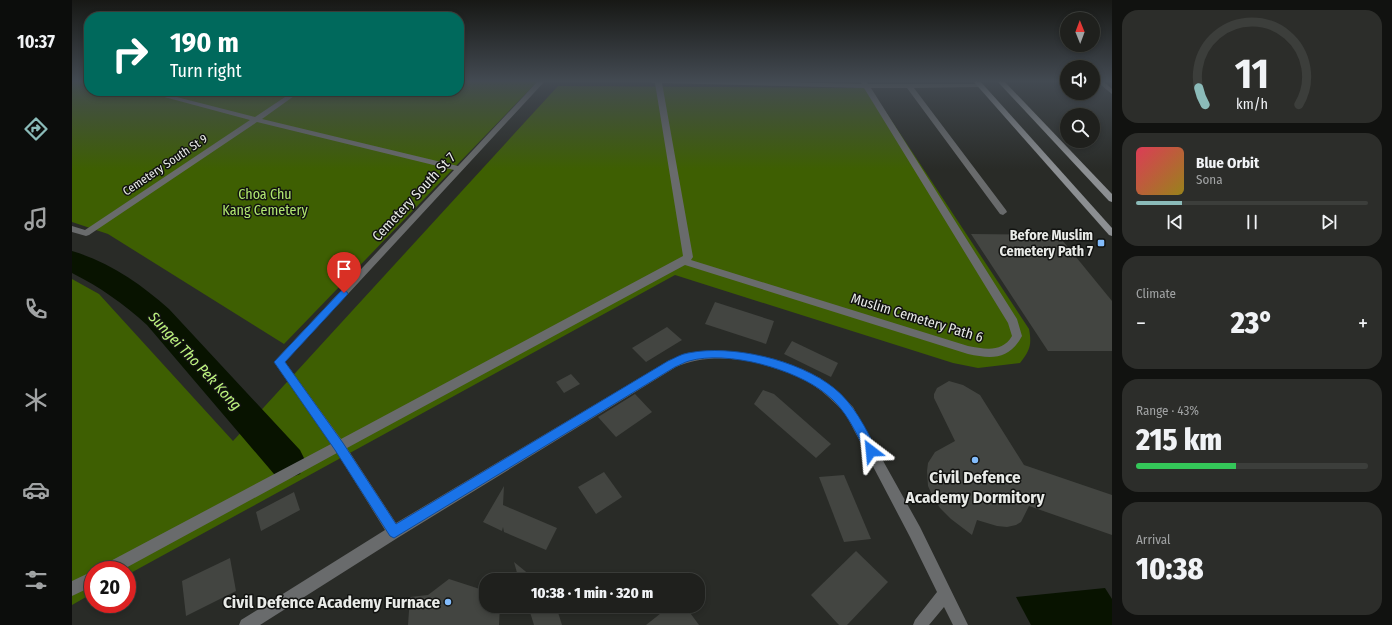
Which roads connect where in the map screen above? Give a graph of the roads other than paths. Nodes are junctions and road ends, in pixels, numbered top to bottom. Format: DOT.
graph roads {
  1 [pos="220,110"];
  2 [pos="268,110"];
  3 [pos="515,110"];
  4 [pos="663,110"];
  5 [pos="880,110"];
  6 [pos="927,110"];
  7 [pos="1002,110"];
  8 [pos="1028,110"];
  9 [pos="254,119"];
  10 [pos="460,169"];
  11 [pos="1112,199"];
  12 [pos="1003,212"];
  13 [pos="72,229"];
  14 [pos="1112,233"];
  15 [pos="684,261"];
  16 [pos="339,446"];
  17 [pos="394,532"];
  18 [pos="125,561"];
  19 [pos="84,583"];
  20 [pos="72,589"];
  21 [pos="946,593"];
  22 [pos="246,625"];
  23 [pos="920,625"];
  24 [pos="961,625"];
  1 -- 9 [label="lane"];
  2 -- 9 [label="lane, Cemetery South St 9"];
  3 -- 10 [label="lane, Cemetery South St 7"];
  4 -- 15 [label="lane"];
  5 -- 15 [label="lane, Muslim Cemetery Path 6"];
  6 -- 12 [label="lane"];
  7 -- 14 [label="main road"];
  8 -- 11 [label="main road"];
  9 -- 10 [label="lane"];
  9 -- 13 [label="lane, Cemetery South St 9"];
  10 -- 16 [label="lane, Cemetery South St 7"];
  15 -- 16 [label="lane"];
  16 -- 17 [label="lane"];
  16 -- 18 [label="lane"];
  17 -- 21 [label="lane"];
  17 -- 22 [label="lane"];
  19 -- 20 [label="lane"];
  21 -- 23 [label="lane"];
  21 -- 24 [label="lane"];
}
